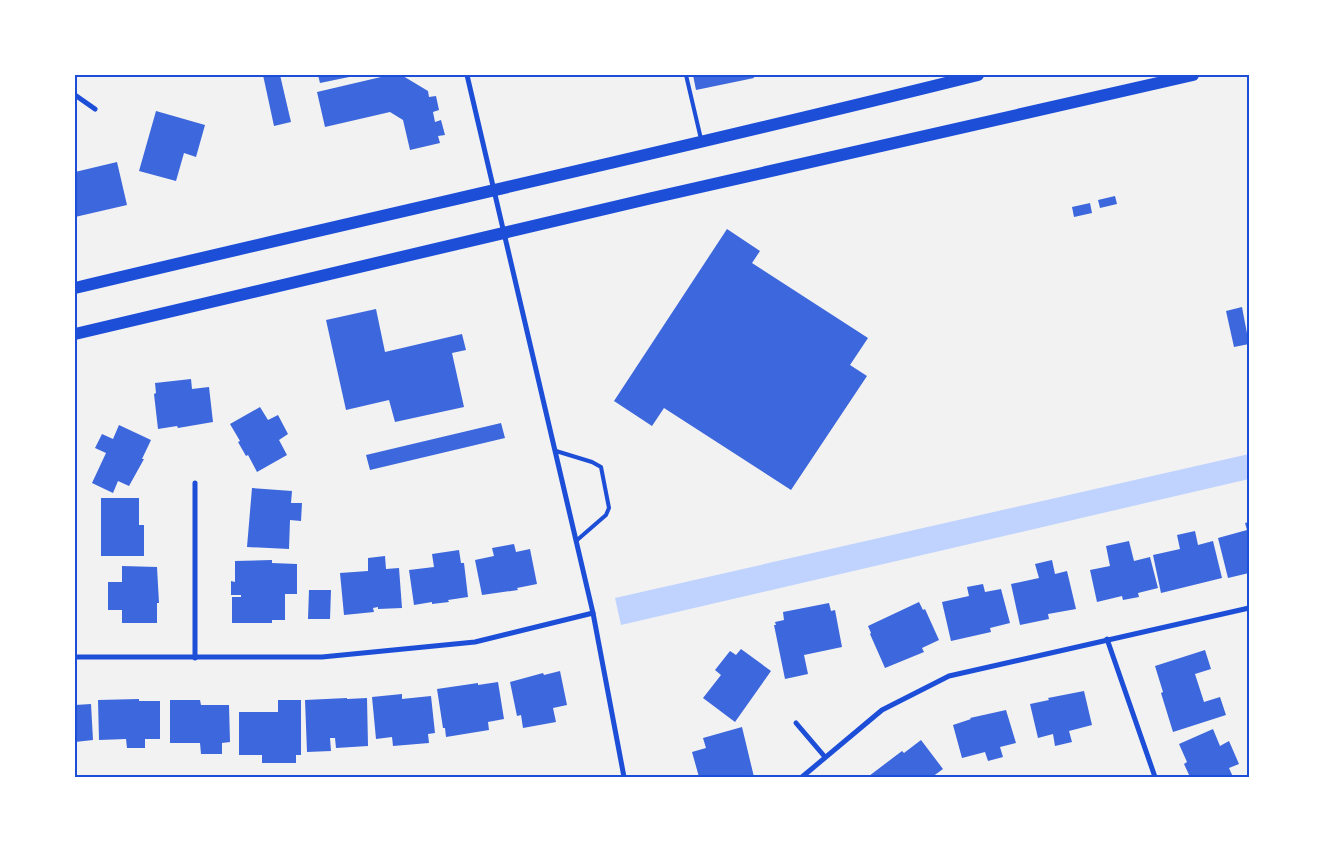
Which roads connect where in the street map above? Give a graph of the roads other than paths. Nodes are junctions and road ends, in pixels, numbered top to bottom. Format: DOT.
graph roads {
  1 [pos="467,75"];
  2 [pos="686,75"];
  3 [pos="978,75"];
  4 [pos="1194,75"];
  5 [pos="75,95"];
  6 [pos="95,109"];
  7 [pos="702,142"];
  8 [pos="494,190"];
  9 [pos="504,232"];
  10 [pos="75,288"];
  11 [pos="75,334"];
  12 [pos="556,451"];
  13 [pos="195,483"];
  14 [pos="576,541"];
  15 [pos="1249,608"];
  16 [pos="593,614"];
  17 [pos="1107,639"];
  18 [pos="75,657"];
  19 [pos="194,658"];
  20 [pos="796,722"];
  21 [pos="825,757"];
  22 [pos="624,777"];
  23 [pos="802,777"];
  24 [pos="1155,777"];
  1 -- 8 [label="street"];
  2 -- 7 [label="lane"];
  3 -- 7 [label="main road"];
  4 -- 9 [label="main road"];
  5 -- 6 [label="street"];
  7 -- 8 [label="main road"];
  8 -- 9 [label="street"];
  8 -- 10 [label="main road"];
  9 -- 11 [label="main road"];
  9 -- 12 [label="street"];
  12 -- 14 [label="street"];
  12 -- 14 [label="lane"];
  13 -- 19 [label="street"];
  14 -- 16 [label="street"];
  15 -- 17 [label="street"];
  16 -- 19 [label="street"];
  16 -- 22 [label="street"];
  17 -- 21 [label="street"];
  17 -- 24 [label="street"];
  18 -- 19 [label="street"];
  20 -- 21 [label="street"];
  21 -- 23 [label="street"];
}
